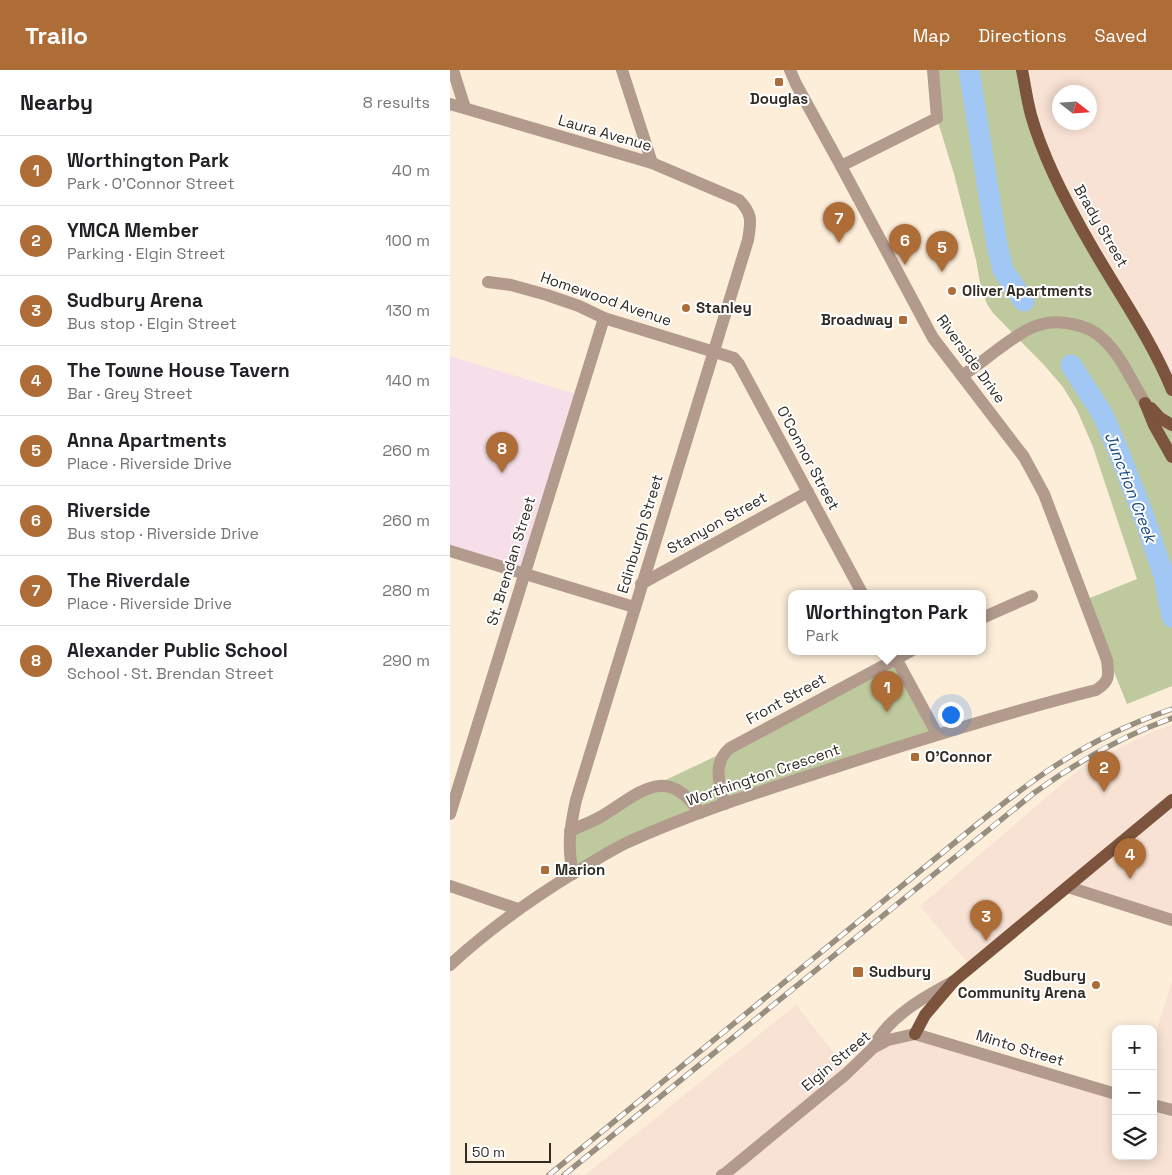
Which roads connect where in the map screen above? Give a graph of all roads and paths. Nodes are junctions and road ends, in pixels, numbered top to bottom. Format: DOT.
graph roads {
  1 [pos="453,70"];
  2 [pos="622,70"];
  3 [pos="790,70"];
  4 [pos="933,70"];
  5 [pos="1022,70"];
  6 [pos="450,104"];
  7 [pos="465,108"];
  8 [pos="652,163"];
  9 [pos="841,166"];
  10 [pos="746,207"];
  11 [pos="488,282"];
  12 [pos="604,318"];
  13 [pos="713,351"];
  14 [pos="962,376"];
  15 [pos="1172,390"];
  16 [pos="1145,403"];
  17 [pos="1172,425"];
  18 [pos="1172,457"];
  19 [pos="808,492"];
  20 [pos="450,552"];
  21 [pos="524,574"];
  22 [pos="642,584"];
  23 [pos="860,590"];
  24 [pos="1032,596"];
  25 [pos="634,607"];
  26 [pos="986,616"];
  27 [pos="892,655"];
  28 [pos="895,655"];
  29 [pos="1109,672"];
  30 [pos="938,734"];
  31 [pos="1172,800"];
  32 [pos="725,804"];
  33 [pos="700,813"];
  34 [pos="450,814"];
  35 [pos="570,831"];
  36 [pos="573,874"];
  37 [pos="450,886"];
  38 [pos="1068,887"];
  39 [pos="518,909"];
  40 [pos="1172,920"];
  41 [pos="450,965"];
  42 [pos="954,981"];
  43 [pos="915,1034"];
  44 [pos="873,1048"];
  45 [pos="1112,1093"];
  46 [pos="1157,1106"];
  47 [pos="1172,1110"];
  48 [pos="727,1174"];
  1 -- 7 [label="street"];
  2 -- 8 [label="street"];
  3 -- 9 [label="street, Riverside Drive"];
  4 -- 9 [label="street"];
  5 -- 15 [label="main road, Brady Street"];
  6 -- 7 [label="street, Laura Avenue"];
  7 -- 8 [label="street, Laura Avenue"];
  8 -- 10 [label="street, Laura Avenue"];
  9 -- 14 [label="street, Riverside Drive"];
  10 -- 13 [label="street, Edinburgh Street"];
  11 -- 12 [label="street, Homewood Avenue"];
  12 -- 13 [label="street, Homewood Avenue"];
  12 -- 21 [label="street, St. Brendan Street"];
  13 -- 19 [label="street, O'Connor Street"];
  13 -- 22 [label="street, Edinburgh Street"];
  14 -- 16 [label="street"];
  14 -- 29 [label="street, Riverside Drive"];
  16 -- 17 [label="main road"];
  16 -- 18 [label="main road"];
  19 -- 22 [label="street, Stanyon Street"];
  19 -- 23 [label="street, O'Connor Street"];
  20 -- 21 [label="street"];
  21 -- 25 [label="street"];
  21 -- 34 [label="street, St. Brendan Street"];
  22 -- 25 [label="street, Edinburgh Street"];
  24 -- 26 [label="street"];
  25 -- 35 [label="street, Edinburgh Street"];
  27 -- 32 [label="street, Front Street"];
  28 -- 30 [label="street"];
  29 -- 30 [label="street, Worthington Crescent"];
  30 -- 32 [label="street, Worthington Crescent"];
  31 -- 38 [label="main road"];
  32 -- 33 [label="street, Worthington Crescent"];
  33 -- 35 [label="street"];
  33 -- 36 [label="street, Worthington Crescent"];
  35 -- 36 [label="street, Edinburgh Street"];
  36 -- 39 [label="street, Worthington Crescent"];
  37 -- 39 [label="street"];
  38 -- 40 [label="street"];
  38 -- 42 [label="main road"];
  39 -- 41 [label="street, Worthington Crescent"];
  42 -- 43 [label="main road"];
  42 -- 44 [label="street"];
  43 -- 44 [label="street, Elgin Street"];
  43 -- 45 [label="street, Minto Street"];
  44 -- 48 [label="street, Elgin Street"];
  46 -- 47 [label="street"];
}
